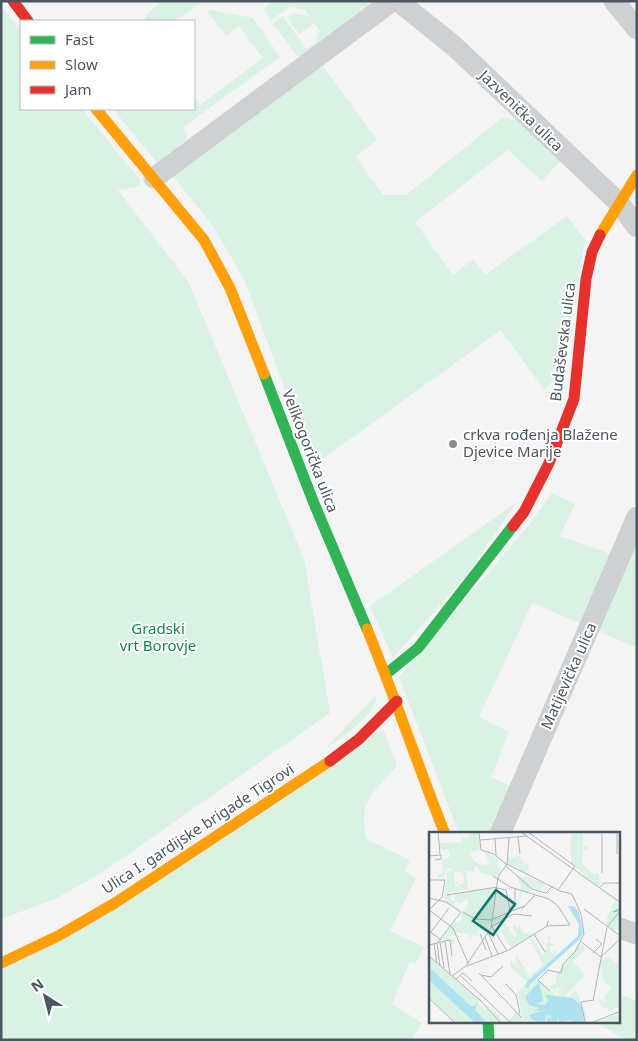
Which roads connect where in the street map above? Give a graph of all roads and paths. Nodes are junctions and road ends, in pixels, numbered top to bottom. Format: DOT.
graph roads {
  1 [pos="13,1"];
  2 [pos="392,1"];
  3 [pos="398,1"];
  4 [pos="614,1"];
  5 [pos="27,20"];
  6 [pos="637,29"];
  7 [pos="97,110"];
  8 [pos="637,175"];
  9 [pos="154,178"];
  10 [pos="620,203"];
  11 [pos="637,227"];
  12 [pos="637,518"];
  13 [pos="386,674"];
  14 [pos="397,701"];
  15 [pos="444,832"];
  16 [pos="501,832"];
  17 [pos="620,928"];
  18 [pos="637,934"];
  19 [pos="1,963"];
  1 -- 5 [label="street"];
  2 -- 9 [label="street"];
  3 -- 10 [label="street, Jazvenička ulica"];
  4 -- 6 [label="street"];
  7 -- 9 [label="street, Velikogorička ulica"];
  8 -- 10 [label="street, Budaševska ulica"];
  9 -- 13 [label="street, Velikogorička ulica"];
  10 -- 11 [label="street, Jazvenička ulica"];
  10 -- 13 [label="street, Budaševska ulica"];
  12 -- 16 [label="street, Matijevička ulica"];
  13 -- 14 [label="street, Velikogorička ulica"];
  14 -- 15 [label="street, Velikogorička ulica"];
  14 -- 19 [label="street, Ulica I. gardijske brigade Tigrovi"];
  17 -- 18 [label="street"];
}
